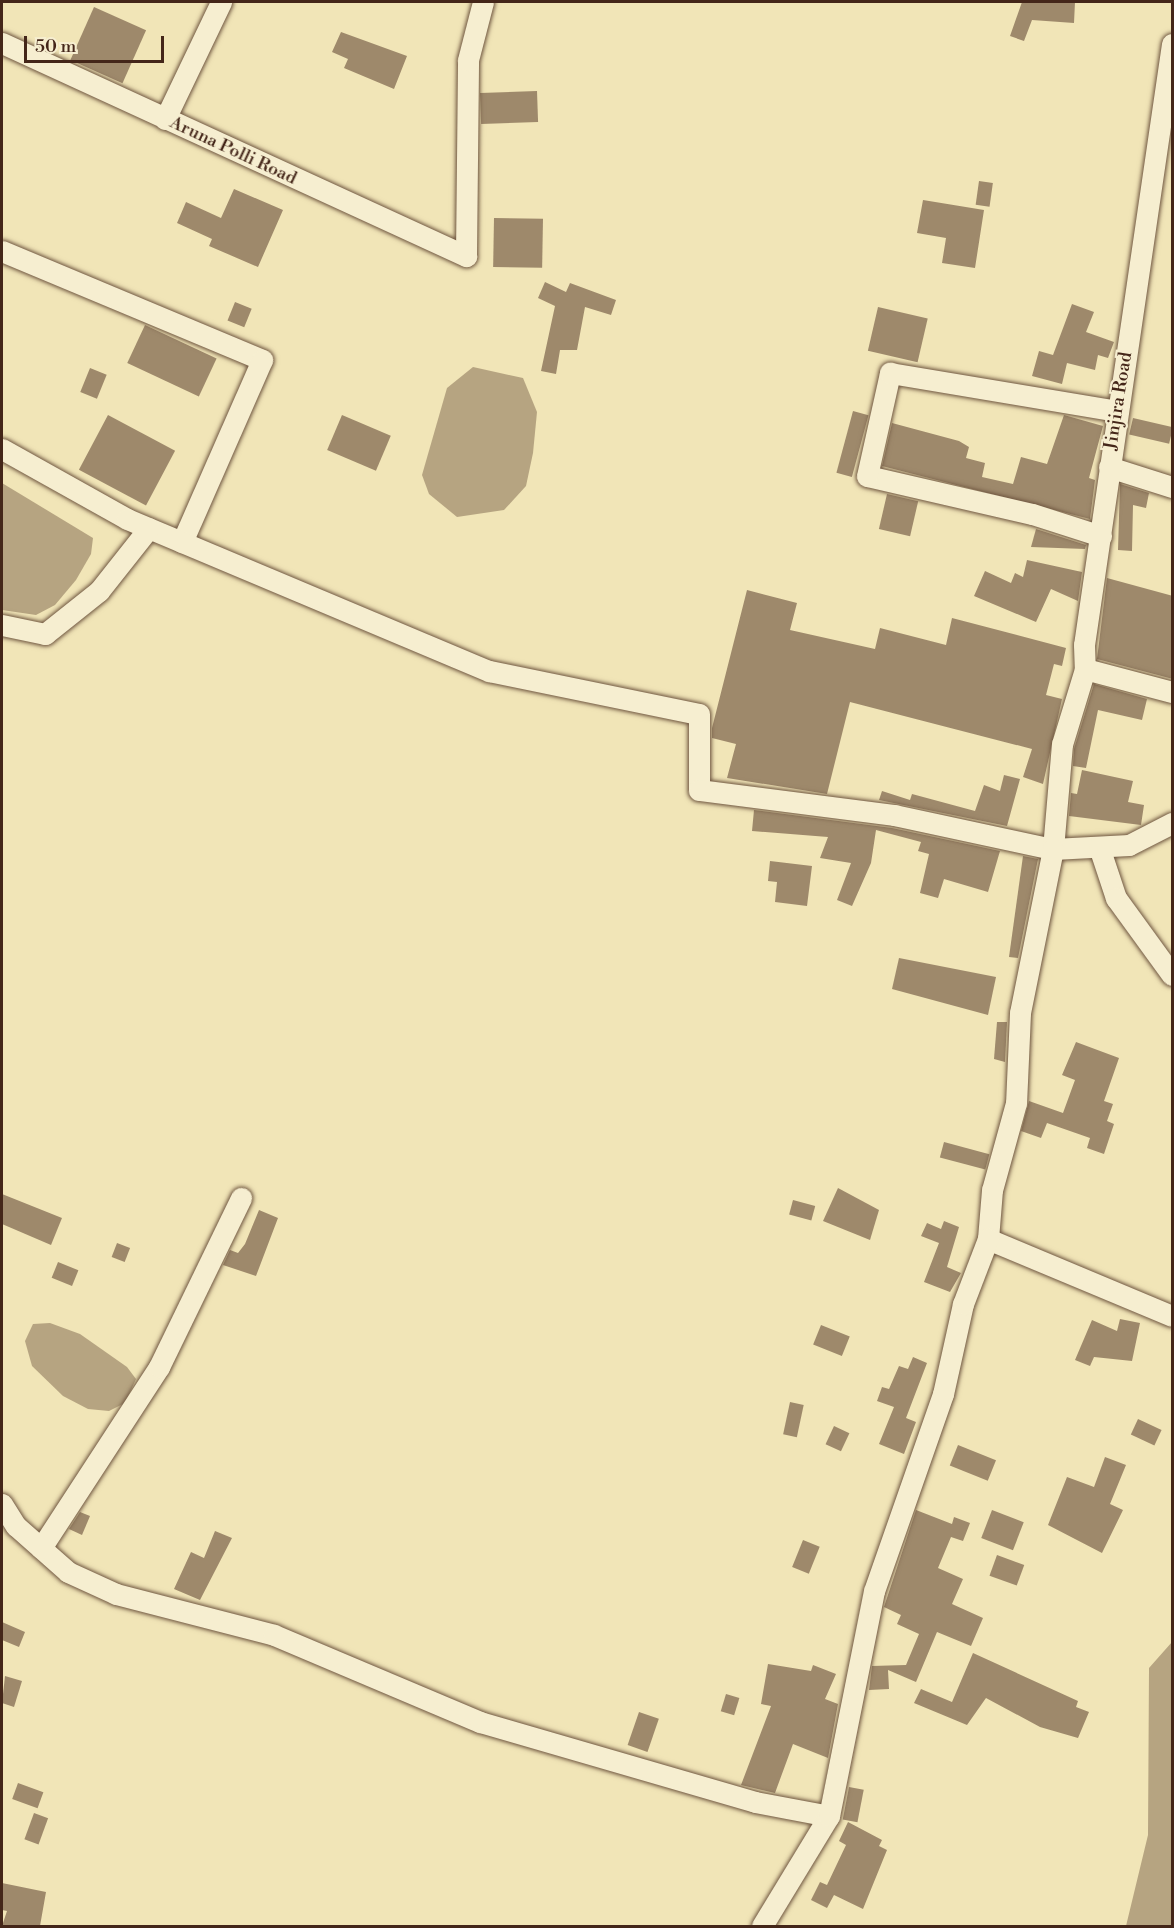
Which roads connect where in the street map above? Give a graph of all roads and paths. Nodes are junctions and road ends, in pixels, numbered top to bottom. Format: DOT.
graph roads {
  1 [pos="221,2"];
  2 [pos="483,2"];
  3 [pos="2,43"];
  4 [pos="1173,44"];
  5 [pos="165,119"];
  6 [pos="2,251"];
  7 [pos="1117,411"];
  8 [pos="2,449"];
  9 [pos="1109,467"];
  10 [pos="1173,487"];
  11 [pos="149,528"];
  12 [pos="1101,536"];
  13 [pos="182,542"];
  14 [pos="2,625"];
  15 [pos="1085,669"];
  16 [pos="1173,692"];
  17 [pos="1173,823"];
  18 [pos="1099,847"];
  19 [pos="1053,849"];
  20 [pos="1173,975"];
  21 [pos="241,1198"];
  22 [pos="988,1239"];
  23 [pos="1173,1316"];
  24 [pos="2,1504"];
  25 [pos="41,1548"];
  26 [pos="829,1816"];
  27 [pos="762,1926"];
  1 -- 5 [label="street"];
  2 -- 5 [label="street, Aruna Polli Road"];
  3 -- 5 [label="street, Aruna Polli Road"];
  4 -- 7 [label="street, Jinjira Road"];
  6 -- 13 [label="street"];
  7 -- 9 [label="street, Jinjira Road"];
  7 -- 12 [label="street"];
  8 -- 11 [label="street"];
  9 -- 10 [label="street"];
  9 -- 12 [label="street, Jinjira Road"];
  11 -- 13 [label="street"];
  11 -- 14 [label="street"];
  12 -- 15 [label="street, Jinjira Road"];
  13 -- 19 [label="street"];
  15 -- 16 [label="street"];
  15 -- 19 [label="street, Jinjira Road"];
  17 -- 18 [label="street"];
  18 -- 19 [label="street"];
  18 -- 20 [label="street"];
  19 -- 22 [label="street, Jinjira Road"];
  21 -- 25 [label="street"];
  22 -- 23 [label="street"];
  22 -- 26 [label="street, Jinjira Road"];
  24 -- 25 [label="street"];
  25 -- 26 [label="street"];
  26 -- 27 [label="street"];
}
